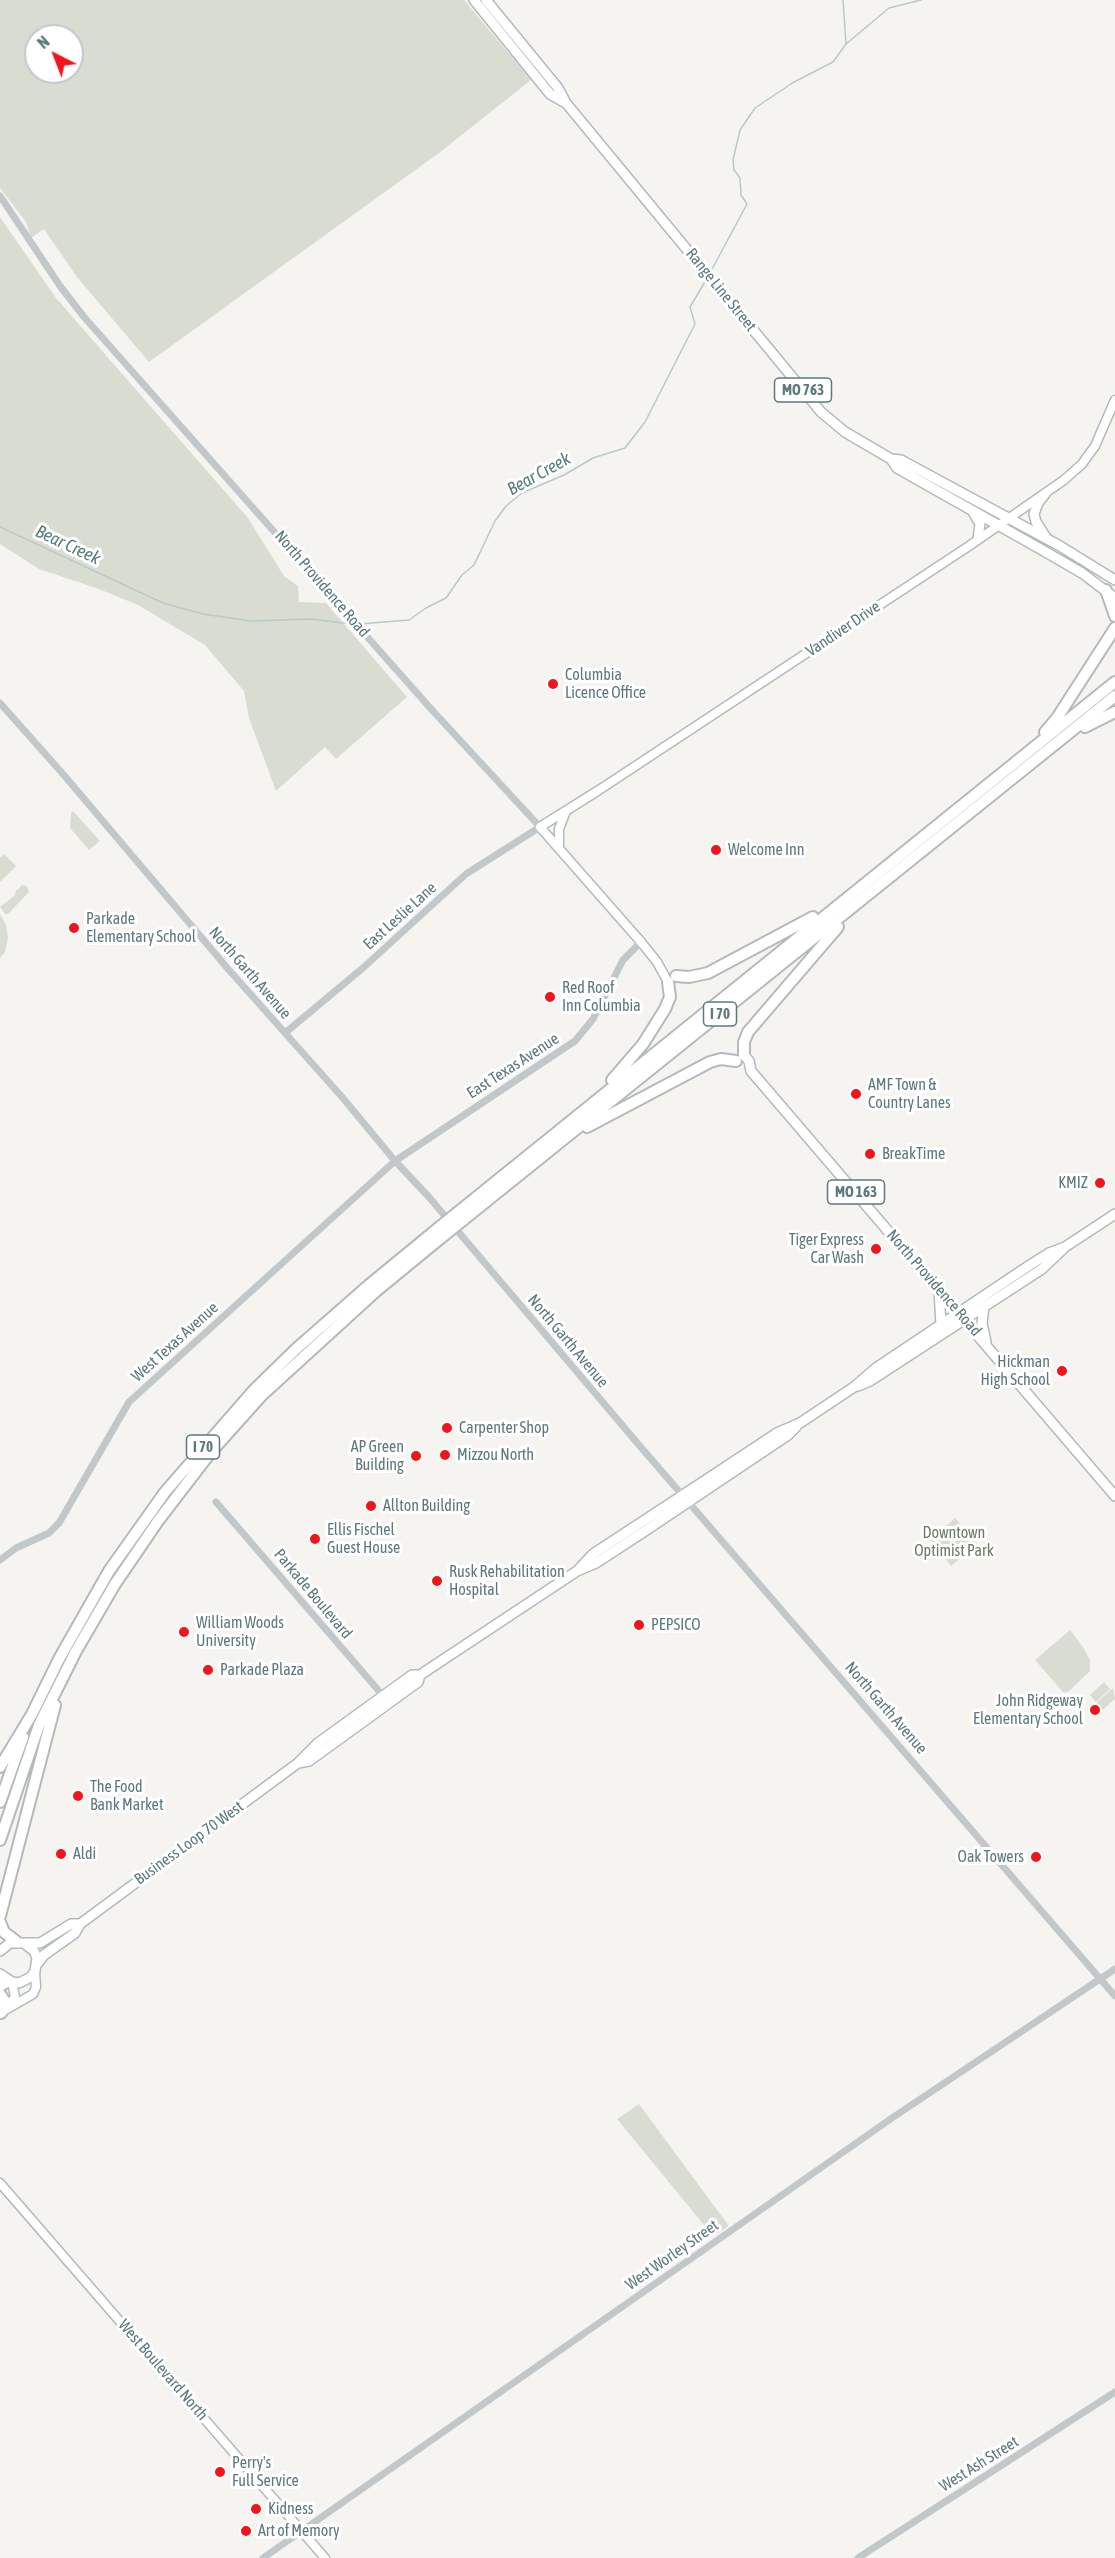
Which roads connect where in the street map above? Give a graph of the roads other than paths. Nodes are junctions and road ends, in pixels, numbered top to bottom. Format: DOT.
graph roads {
  1 [pos="474,0"];
  2 [pos="486,0"];
  3 [pos="566,103"];
  4 [pos="0,196"];
  5 [pos="1115,400"];
  6 [pos="891,459"];
  7 [pos="1045,494"];
  8 [pos="970,508"];
  9 [pos="1005,521"];
  10 [pos="978,539"];
  11 [pos="1049,540"];
  12 [pos="1115,580"];
  13 [pos="1106,590"];
  14 [pos="1115,598"];
  15 [pos="1115,616"];
  16 [pos="1115,628"];
  17 [pos="1115,682"];
  18 [pos="1115,696"];
  19 [pos="0,704"];
  20 [pos="1115,711"];
  21 [pos="1051,748"];
  22 [pos="1023,756"];
  23 [pos="566,811"];
  24 [pos="540,827"];
  25 [pos="559,849"];
  26 [pos="874,890"];
  27 [pos="845,898"];
  28 [pos="641,942"];
  29 [pos="672,979"];
  30 [pos="285,1034"];
  31 [pos="740,1058"];
  32 [pos="574,1118"];
  33 [pos="566,1138"];
  34 [pos="395,1161"];
  35 [pos="1115,1214"];
  36 [pos="460,1217"];
  37 [pos="439,1234"];
  38 [pos="1065,1247"];
  39 [pos="939,1290"];
  40 [pos="984,1306"];
  41 [pos="961,1316"];
  42 [pos="941,1325"];
  43 [pos="987,1344"];
  44 [pos="854,1387"];
  45 [pos="1115,1496"];
  46 [pos="686,1499"];
  47 [pos="216,1502"];
  48 [pos="0,1560"];
  49 [pos="68,1668"];
  50 [pos="386,1699"];
  51 [pos="32,1714"];
  52 [pos="0,1767"];
  53 [pos="0,1802"];
  54 [pos="0,1840"];
  55 [pos="0,1916"];
  56 [pos="0,1922"];
  57 [pos="80,1923"];
  58 [pos="20,1943"];
  59 [pos="0,1951"];
  60 [pos="36,1968"];
  61 [pos="1115,1970"];
  62 [pos="4,1979"];
  63 [pos="1100,1979"];
  64 [pos="0,1994"];
  65 [pos="1115,1996"];
  66 [pos="2,2012"];
  67 [pos="0,2183"];
  68 [pos="1115,2392"];
  69 [pos="302,2531"];
  70 [pos="263,2558"];
  71 [pos="325,2558"];
  72 [pos="858,2558"];
  1 -- 3 [label="main road, Range Line Street / MO 763"];
  2 -- 3 [label="main road, Range Line Street / MO 763"];
  3 -- 6 [label="main road, Range Line Street / MO 763"];
  4 -- 24 [label="street, North Providence Road"];
  5 -- 7 [label="main road, Vandiver Drive"];
  6 -- 8 [label="main road, Range Line Street / MO 763"];
  6 -- 9 [label="main road, Range Line Street / MO 763"];
  7 -- 9 [label="main road, Vandiver Drive"];
  7 -- 11 [label="main road"];
  8 -- 9 [label="main road, Range Line Street / MO 763"];
  8 -- 10 [label="main road"];
  9 -- 10 [label="main road, Vandiver Drive"];
  9 -- 11 [label="main road, Range Line Street / MO 763"];
  9 -- 13 [label="main road, Range Line Street / MO 763"];
  10 -- 23 [label="main road, Vandiver Drive"];
  11 -- 12 [label="main road, Range Line Street / MO 763"];
  13 -- 14 [label="main road, Range Line Street / MO 763"];
  13 -- 15 [label="highway"];
  16 -- 22 [label="highway"];
  17 -- 22 [label="highway, I 70"];
  18 -- 21 [label="highway, I 70"];
  19 -- 30 [label="street, North Garth Avenue"];
  20 -- 21 [label="highway"];
  21 -- 26 [label="highway, I 70"];
  22 -- 27 [label="highway, I 70"];
  23 -- 24 [label="main road, Vandiver Drive"];
  23 -- 25 [label="main road"];
  24 -- 25 [label="main road, North Providence Road"];
  24 -- 30 [label="street, East Leslie Lane"];
  25 -- 28 [label="main road, North Providence Road"];
  26 -- 31 [label="highway"];
  26 -- 33 [label="highway, I 70"];
  27 -- 29 [label="highway"];
  27 -- 32 [label="highway, I 70"];
  28 -- 29 [label="main road, North Providence Road"];
  28 -- 34 [label="street, East Texas Avenue"];
  29 -- 32 [label="highway"];
  30 -- 34 [label="street, North Garth Avenue"];
  31 -- 33 [label="highway"];
  31 -- 39 [label="main road, North Providence Road / MO 163"];
  32 -- 36 [label="highway, I 70"];
  33 -- 36 [label="highway, I 70"];
  34 -- 46 [label="street, North Garth Avenue"];
  34 -- 48 [label="street, West Texas Avenue"];
  35 -- 38 [label="main road"];
  36 -- 37 [label="highway, I 70, bridge"];
  37 -- 49 [label="highway, I 70"];
  37 -- 51 [label="highway, I 70"];
  38 -- 40 [label="main road"];
  38 -- 41 [label="main road"];
  39 -- 41 [label="main road, North Providence Road / MO 163"];
  39 -- 42 [label="main road"];
  40 -- 41 [label="main road"];
  40 -- 43 [label="main road"];
  41 -- 42 [label="main road"];
  41 -- 43 [label="main road, North Providence Road / MO 163"];
  41 -- 44 [label="main road"];
  42 -- 44 [label="main road"];
  43 -- 45 [label="main road, North Providence Road / MO 163"];
  44 -- 46 [label="main road, Business Loop 70 West"];
  46 -- 50 [label="main road, Business Loop 70 West"];
  46 -- 63 [label="street, North Garth Avenue"];
  47 -- 50 [label="street, Parkade Boulevard"];
  49 -- 54 [label="highway, I 70"];
  49 -- 55 [label="highway"];
  50 -- 57 [label="main road, Business Loop 70 West"];
  51 -- 52 [label="highway"];
  51 -- 53 [label="highway, I 70"];
  56 -- 58 [label="highway"];
  57 -- 58 [label="main road, Business Loop 70 West"];
  57 -- 60 [label="main road, Business Loop 70 West"];
  58 -- 59 [label="main road, Business Loop 70 West"];
  58 -- 60 [label="main road"];
  60 -- 62 [label="main road, Business Loop 70 West"];
  60 -- 66 [label="main road"];
  61 -- 63 [label="street, West Worley Street"];
  62 -- 66 [label="main road"];
  63 -- 65 [label="street, North Garth Avenue"];
  63 -- 69 [label="street, West Worley Street"];
  64 -- 66 [label="highway"];
  67 -- 69 [label="main road, West Boulevard North"];
  68 -- 72 [label="street, West Ash Street"];
  69 -- 70 [label="street, West Worley Street"];
  69 -- 71 [label="main road, West Boulevard North"];
}
